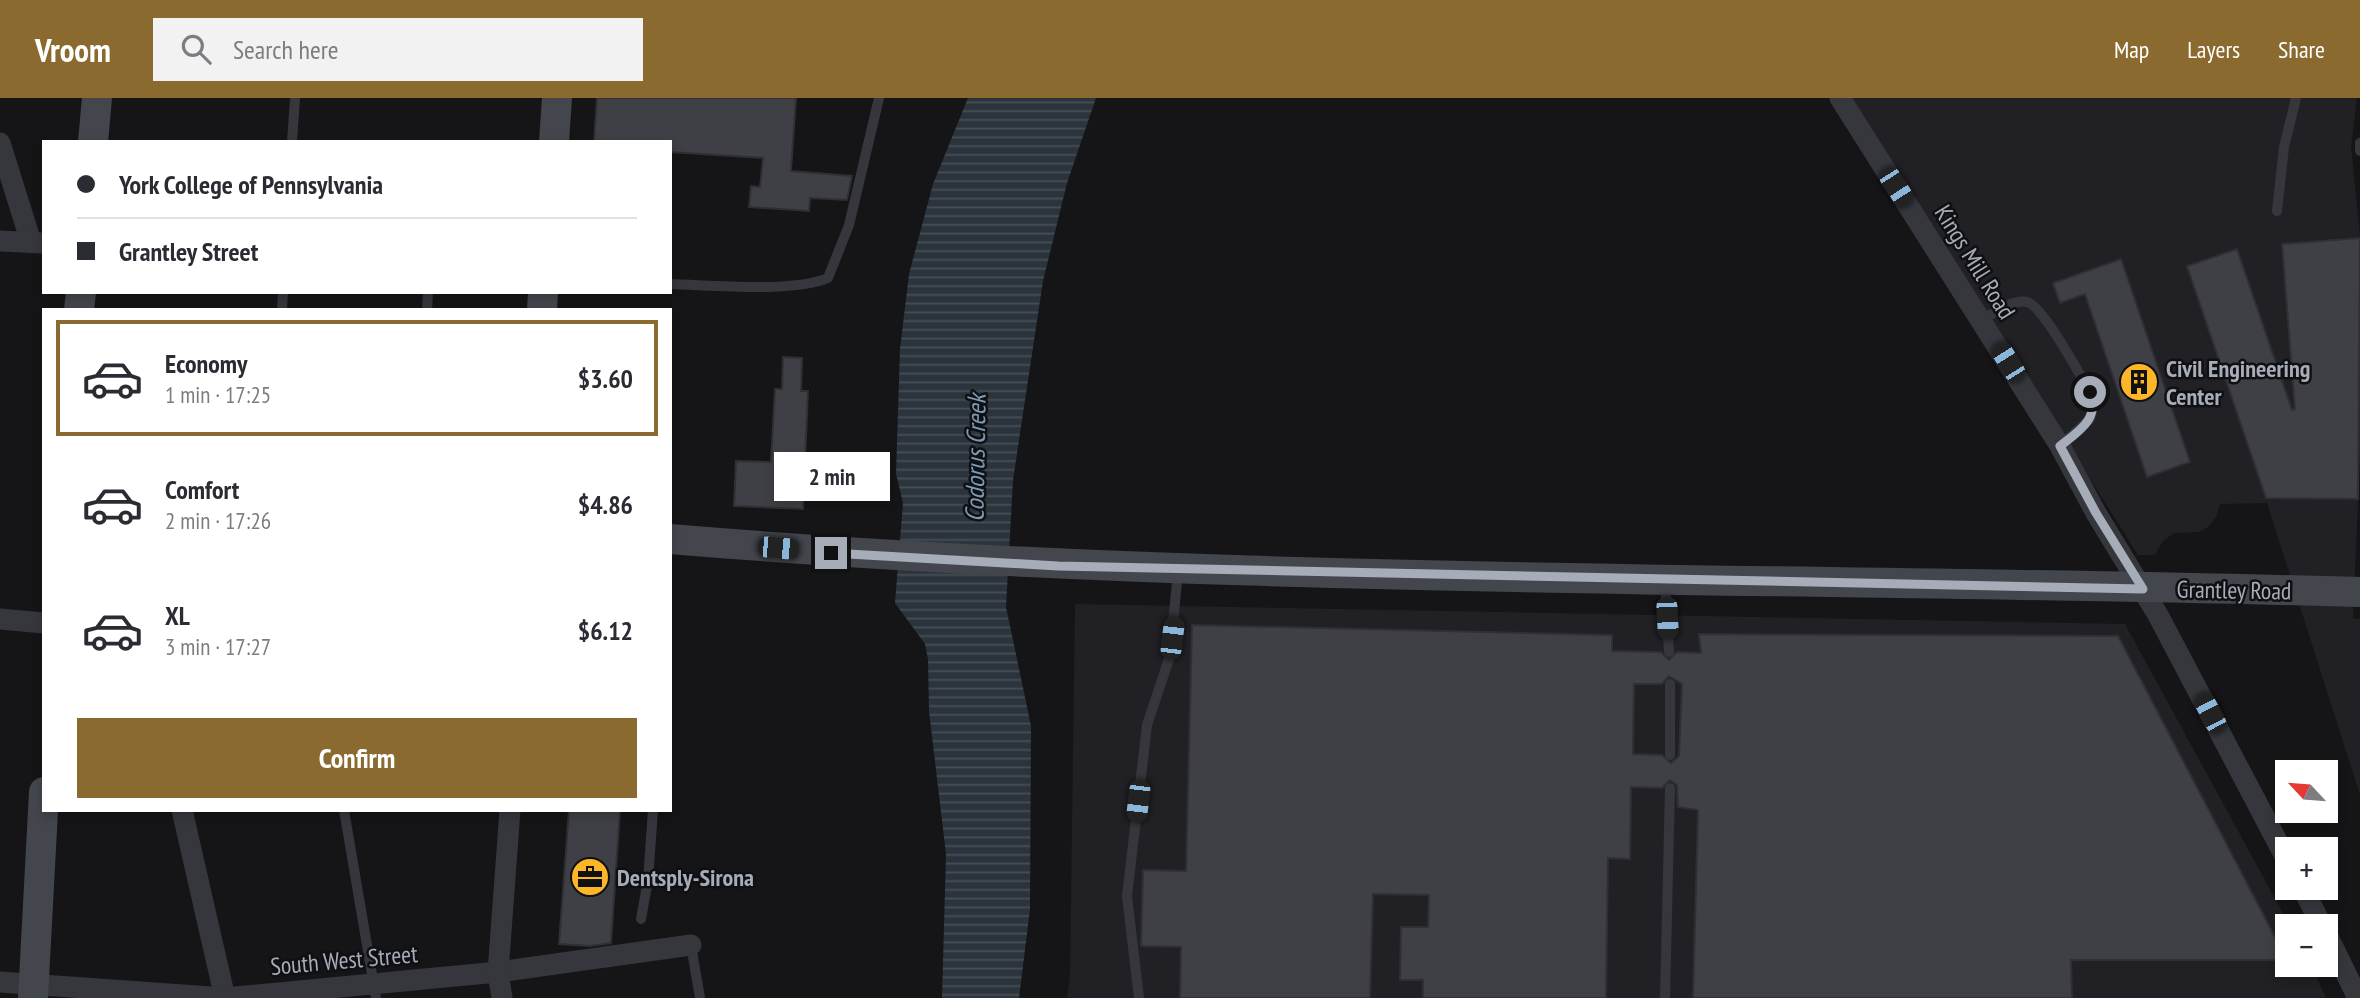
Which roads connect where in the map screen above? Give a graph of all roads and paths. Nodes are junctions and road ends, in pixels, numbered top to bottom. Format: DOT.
graph roads {
  1 [pos="97,98"];
  2 [pos="295,98"];
  3 [pos="557,98"];
  4 [pos="879,98"];
  5 [pos="1840,98"];
  6 [pos="2296,98"];
  7 [pos="93,140"];
  8 [pos="292,140"];
  9 [pos="554,140"];
  10 [pos="0,143"];
  11 [pos="2360,143"];
  12 [pos="2360,151"];
  13 [pos="2277,211"];
  14 [pos="0,241"];
  15 [pos="38,243"];
  16 [pos="672,284"];
  17 [pos="1982,320"];
  18 [pos="2060,446"];
  19 [pos="672,539"];
  20 [pos="1178,569"];
  21 [pos="1665,580"];
  22 [pos="2143,589"];
  23 [pos="2360,592"];
  24 [pos="0,619"];
  25 [pos="42,623"];
  26 [pos="1669,652"];
  27 [pos="1670,684"];
  28 [pos="1670,755"];
  29 [pos="1671,788"];
  30 [pos="43,812"];
  31 [pos="182,812"];
  32 [pos="344,812"];
  33 [pos="510,812"];
  34 [pos="653,812"];
  35 [pos="2275,837"];
  36 [pos="641,919"];
  37 [pos="691,945"];
  38 [pos="2338,957"];
  39 [pos="498,972"];
  40 [pos="0,982"];
  41 [pos="33,991"];
  42 [pos="375,991"];
  43 [pos="154,995"];
  44 [pos="225,998"];
  45 [pos="502,998"];
  46 [pos="700,998"];
  47 [pos="1139,998"];
  48 [pos="1665,998"];
  49 [pos="2358,998"];
  1 -- 7 [label="street"];
  2 -- 8 [label="lane"];
  3 -- 9 [label="street"];
  4 -- 16 [label="lane"];
  5 -- 17 [label="street, Kings Mill Road"];
  6 -- 13 [label="lane"];
  10 -- 15 [label="street"];
  11 -- 12 [label="lane"];
  14 -- 15 [label="street"];
  17 -- 18 [label="street, Kings Mill Road"];
  17 -- 18 [label="lane"];
  18 -- 22 [label="street, Kings Mill Road"];
  19 -- 20 [label="street, Grantley Road"];
  20 -- 21 [label="street, Grantley Road"];
  20 -- 47 [label="lane"];
  21 -- 22 [label="street, Grantley Road"];
  21 -- 26 [label="lane"];
  22 -- 23 [label="street, Grantley Road"];
  22 -- 35 [label="street, Kings Mill Road"];
  24 -- 25 [label="street"];
  27 -- 28 [label="lane"];
  29 -- 48 [label="lane"];
  30 -- 41 [label="street"];
  31 -- 44 [label="street"];
  32 -- 42 [label="lane"];
  33 -- 39 [label="street"];
  34 -- 36 [label="lane"];
  37 -- 39 [label="street, South West Street"];
  37 -- 46 [label="lane"];
  38 -- 49 [label="street"];
  39 -- 42 [label="street, South West Street"];
  39 -- 45 [label="street"];
  40 -- 41 [label="street, South West Street"];
  41 -- 43 [label="street, South West Street"];
  42 -- 44 [label="street, South West Street"];
  43 -- 44 [label="street, South West Street"];
}
